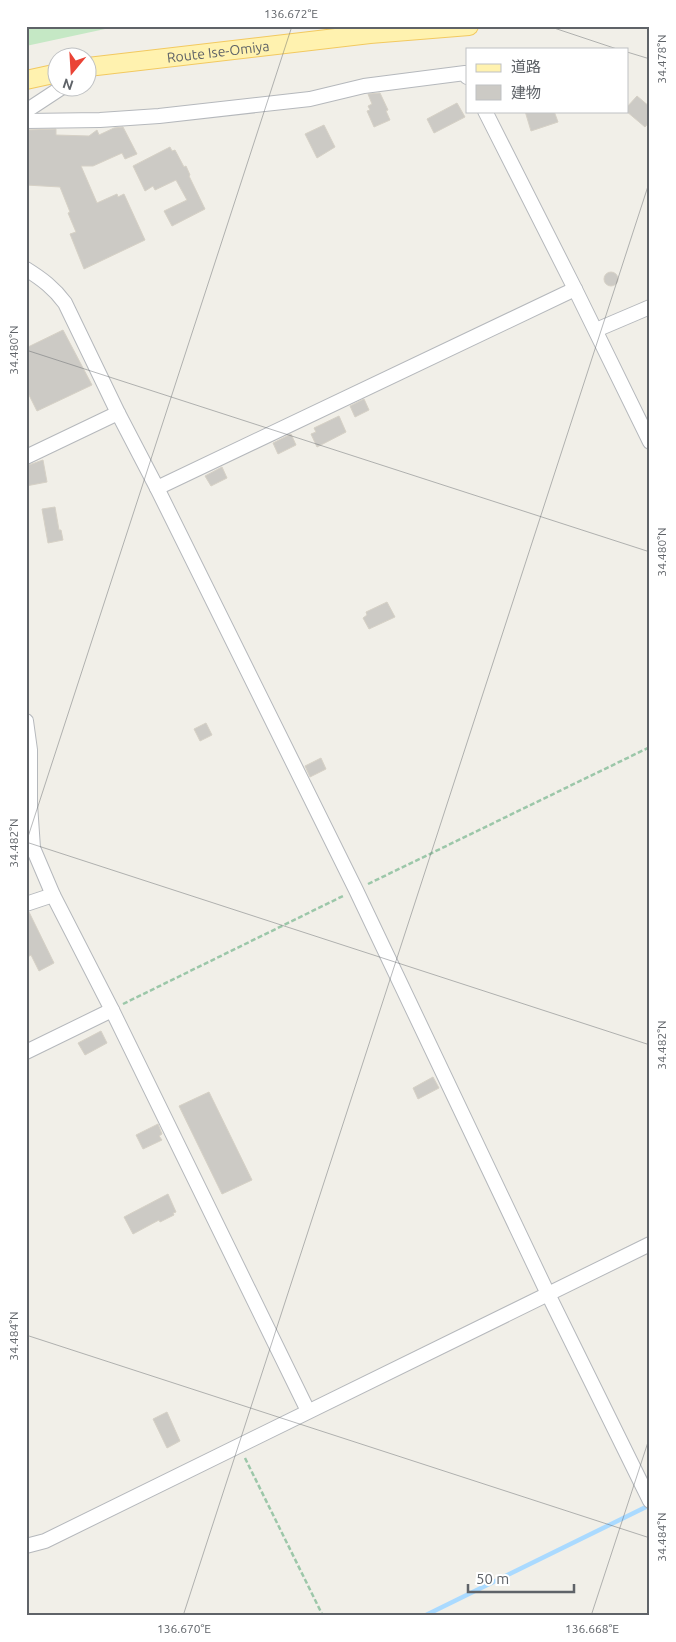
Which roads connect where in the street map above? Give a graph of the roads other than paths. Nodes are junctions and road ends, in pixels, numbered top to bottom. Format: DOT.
graph roads {
  1 [pos="469,26"];
  2 [pos="98,66"];
  3 [pos="48,75"];
  4 [pos="466,75"];
  5 [pos="26,80"];
  6 [pos="48,96"];
  7 [pos="26,111"];
  8 [pos="486,112"];
  9 [pos="26,121"];
  10 [pos="26,269"];
  11 [pos="575,289"];
  12 [pos="650,307"];
  13 [pos="596,330"];
  14 [pos="118,413"];
  15 [pos="650,442"];
  16 [pos="26,457"];
  17 [pos="157,488"];
  18 [pos="26,721"];
  19 [pos="28,743"];
  20 [pos="52,895"];
  21 [pos="26,904"];
  22 [pos="112,1010"];
  23 [pos="26,1052"];
  24 [pos="650,1244"];
  25 [pos="548,1294"];
  26 [pos="308,1411"];
  27 [pos="648,1499"];
  28 [pos="26,1546"];
  1 -- 2 [label="main road, Route Ise-Omiya"];
  3 -- 5 [label="main road"];
  4 -- 9 [label="street"];
  6 -- 7 [label="street"];
  8 -- 11 [label="street"];
  10 -- 14 [label="street"];
  11 -- 13 [label="street"];
  11 -- 17 [label="street"];
  12 -- 13 [label="street"];
  13 -- 15 [label="street"];
  14 -- 16 [label="street"];
  14 -- 17 [label="street"];
  17 -- 25 [label="street"];
  18 -- 19 [label="street"];
  19 -- 20 [label="street"];
  20 -- 21 [label="street"];
  20 -- 22 [label="street"];
  22 -- 23 [label="street"];
  22 -- 26 [label="street"];
  24 -- 25 [label="street"];
  25 -- 26 [label="street"];
  25 -- 27 [label="street"];
  26 -- 28 [label="street"];
}
